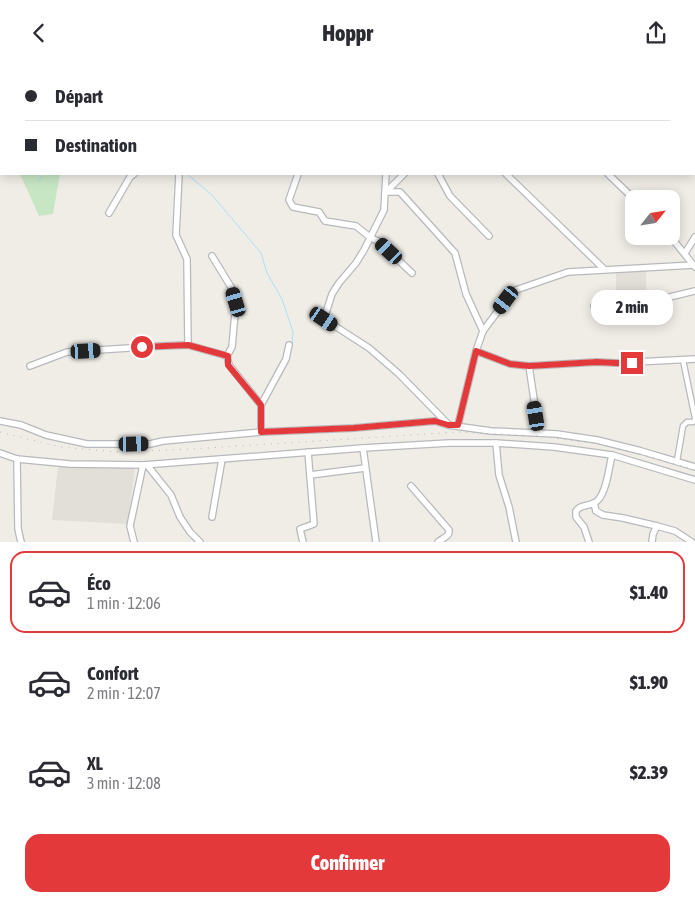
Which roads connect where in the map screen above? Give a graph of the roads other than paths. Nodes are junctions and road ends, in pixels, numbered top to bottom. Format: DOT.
graph roads {
  1 [pos="133,175"];
  2 [pos="179,175"];
  3 [pos="298,175"];
  4 [pos="386,175"];
  5 [pos="403,175"];
  6 [pos="439,175"];
  7 [pos="508,175"];
  8 [pos="609,175"];
  9 [pos="625,190"];
  10 [pos="386,192"];
  11 [pos="109,213"];
  12 [pos="489,236"];
  13 [pos="695,237"];
  14 [pos="372,238"];
  15 [pos="678,245"];
  16 [pos="685,253"];
  17 [pos="212,256"];
  18 [pos="695,266"];
  19 [pos="604,269"];
  20 [pos="412,273"];
  21 [pos="695,291"];
  22 [pos="594,305"];
  23 [pos="483,331"];
  24 [pos="188,345"];
  25 [pos="289,345"];
  26 [pos="476,351"];
  27 [pos="228,356"];
  28 [pos="695,359"];
  29 [pos="683,361"];
  30 [pos="30,366"];
  31 [pos="529,366"];
  32 [pos="261,405"];
  33 [pos="695,419"];
  34 [pos="0,421"];
  35 [pos="448,425"];
  36 [pos="458,425"];
  37 [pos="261,432"];
  38 [pos="539,433"];
  39 [pos="496,443"];
  40 [pos="363,448"];
  41 [pos="308,452"];
  42 [pos="0,453"];
  43 [pos="612,455"];
  44 [pos="17,459"];
  45 [pos="222,459"];
  46 [pos="677,461"];
  47 [pos="145,465"];
  48 [pos="695,467"];
  49 [pos="365,468"];
  50 [pos="310,475"];
  51 [pos="695,480"];
  52 [pos="411,486"];
  53 [pos="594,503"];
  54 [pos="212,517"];
  55 [pos="657,527"];
  56 [pos="21,542"];
  57 [pos="134,542"];
  58 [pos="200,542"];
  59 [pos="304,542"];
  60 [pos="376,542"];
  61 [pos="438,542"];
  62 [pos="516,542"];
  63 [pos="589,542"];
  64 [pos="652,542"];
  65 [pos="692,542"];
  1 -- 11 [label="street"];
  2 -- 24 [label="street"];
  3 -- 14 [label="street"];
  4 -- 10 [label="street"];
  5 -- 10 [label="street"];
  6 -- 12 [label="street"];
  7 -- 19 [label="street"];
  8 -- 9 [label="street"];
  10 -- 14 [label="street"];
  10 -- 23 [label="street"];
  13 -- 16 [label="street"];
  14 -- 20 [label="street"];
  14 -- 35 [label="street"];
  15 -- 16 [label="street"];
  16 -- 18 [label="street"];
  17 -- 27 [label="street"];
  18 -- 19 [label="street"];
  19 -- 23 [label="street"];
  21 -- 22 [label="street"];
  23 -- 26 [label="street"];
  24 -- 27 [label="street"];
  24 -- 30 [label="street"];
  25 -- 32 [label="street"];
  26 -- 31 [label="street"];
  26 -- 36 [label="street"];
  27 -- 32 [label="street"];
  28 -- 29 [label="street"];
  29 -- 31 [label="street"];
  29 -- 33 [label="street"];
  31 -- 38 [label="street"];
  32 -- 37 [label="street"];
  33 -- 46 [label="street"];
  34 -- 37 [label="street"];
  35 -- 36 [label="street"];
  35 -- 37 [label="street"];
  36 -- 38 [label="street"];
  38 -- 46 [label="street"];
  39 -- 40 [label="street"];
  39 -- 43 [label="street"];
  39 -- 62 [label="street"];
  40 -- 41 [label="street"];
  40 -- 49 [label="street"];
  41 -- 45 [label="street"];
  41 -- 50 [label="street"];
  42 -- 44 [label="street"];
  43 -- 51 [label="street"];
  43 -- 53 [label="street"];
  44 -- 47 [label="street"];
  44 -- 56 [label="street"];
  45 -- 47 [label="street"];
  45 -- 54 [label="street"];
  46 -- 48 [label="street"];
  47 -- 57 [label="street"];
  47 -- 58 [label="street"];
  49 -- 50 [label="street"];
  49 -- 60 [label="street"];
  50 -- 59 [label="street"];
  52 -- 61 [label="street"];
  53 -- 55 [label="street"];
  53 -- 63 [label="street"];
  55 -- 64 [label="street"];
  55 -- 65 [label="street"];
}
